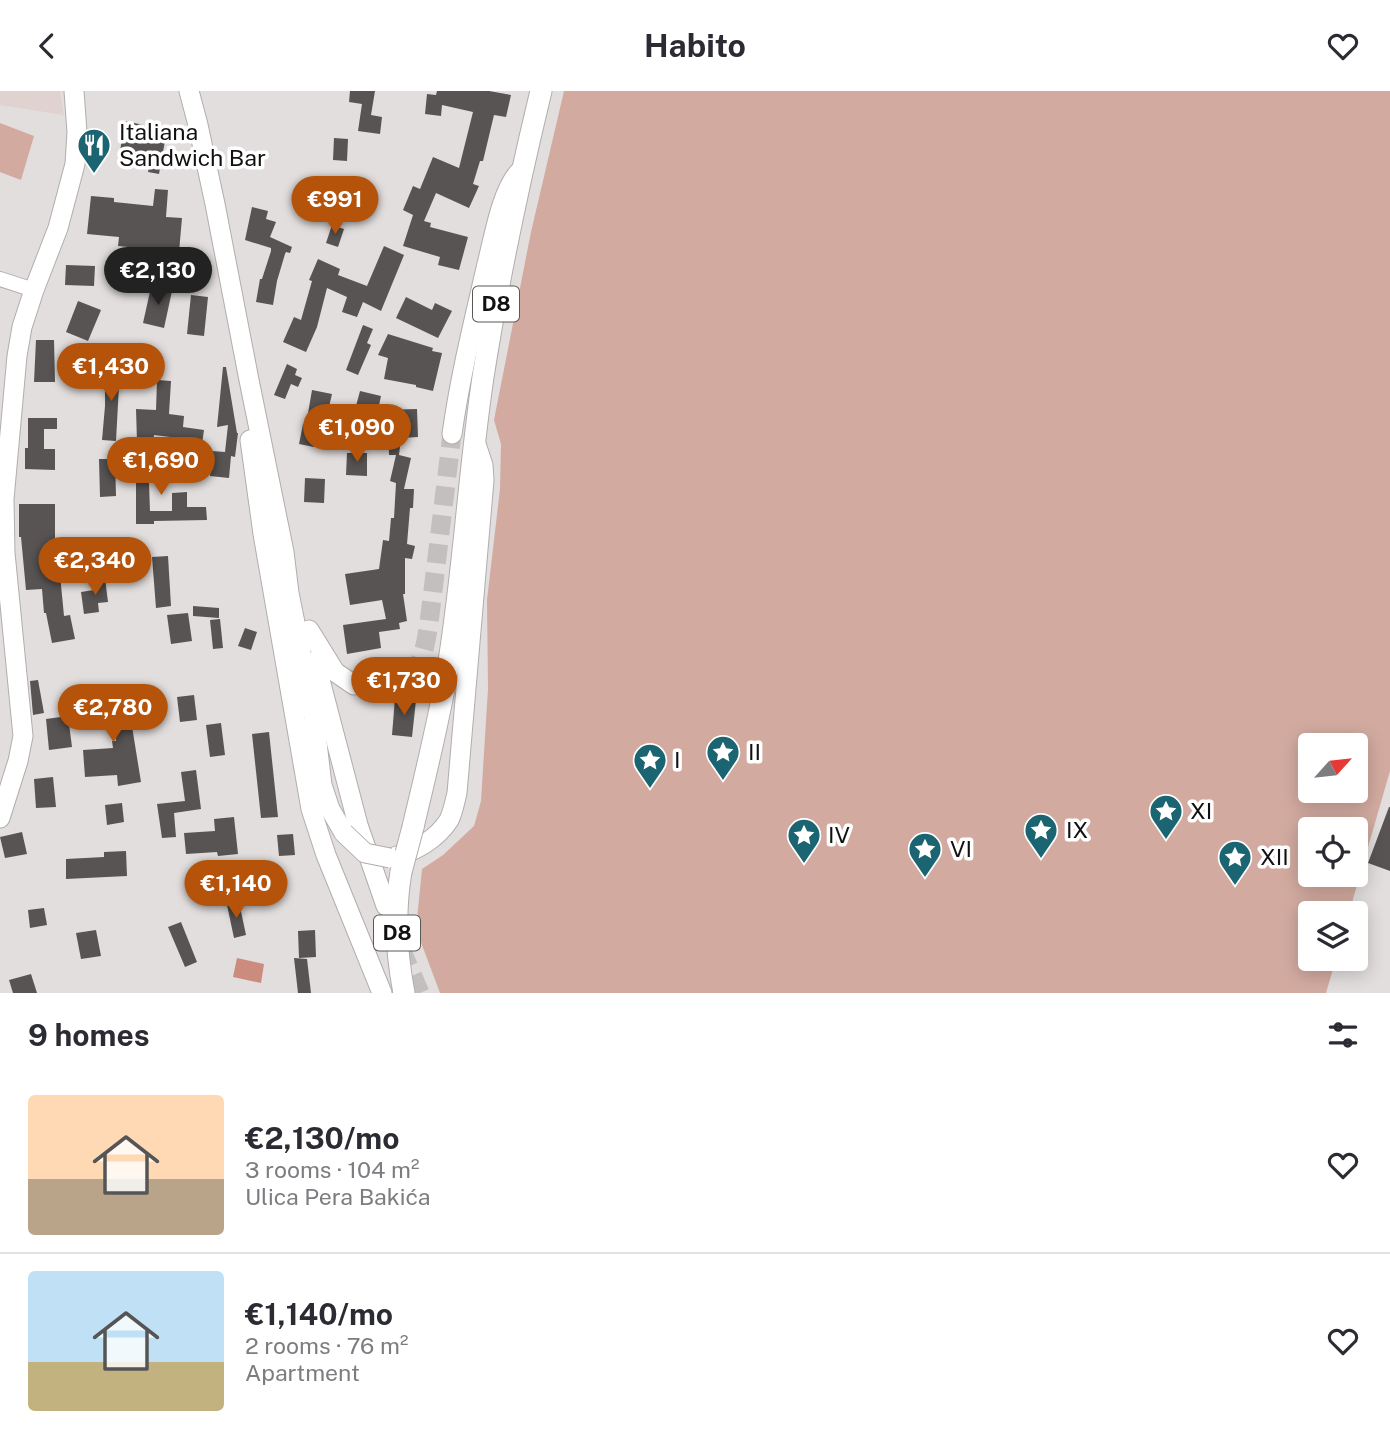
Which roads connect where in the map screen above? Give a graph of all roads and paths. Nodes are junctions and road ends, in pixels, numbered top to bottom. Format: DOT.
graph roads {
  1 [pos="74,91"];
  2 [pos="189,91"];
  3 [pos="541,91"];
  4 [pos="522,169"];
  5 [pos="0,279"];
  6 [pos="34,290"];
  7 [pos="249,380"];
  8 [pos="452,434"];
  9 [pos="475,441"];
  10 [pos="284,552"];
  11 [pos="309,630"];
  12 [pos="354,685"];
  13 [pos="0,818"];
  14 [pos="396,865"];
  15 [pos="386,907"];
  16 [pos="382,993"];
  17 [pos="404,993"];
  1 -- 6 [label="main road"];
  2 -- 7 [label="main road"];
  3 -- 4 [label="main road, D8"];
  4 -- 8 [label="main road"];
  4 -- 9 [label="main road, D8"];
  5 -- 6 [label="street"];
  6 -- 13 [label="main road"];
  7 -- 10 [label="main road"];
  7 -- 16 [label="main road"];
  9 -- 14 [label="main road, D8, bridge"];
  9 -- 14 [label="main road"];
  10 -- 11 [label="main road"];
  10 -- 14 [label="main road, bridge"];
  11 -- 12 [label="main road"];
  11 -- 15 [label="main road"];
  14 -- 17 [label="main road, D8"];
}
